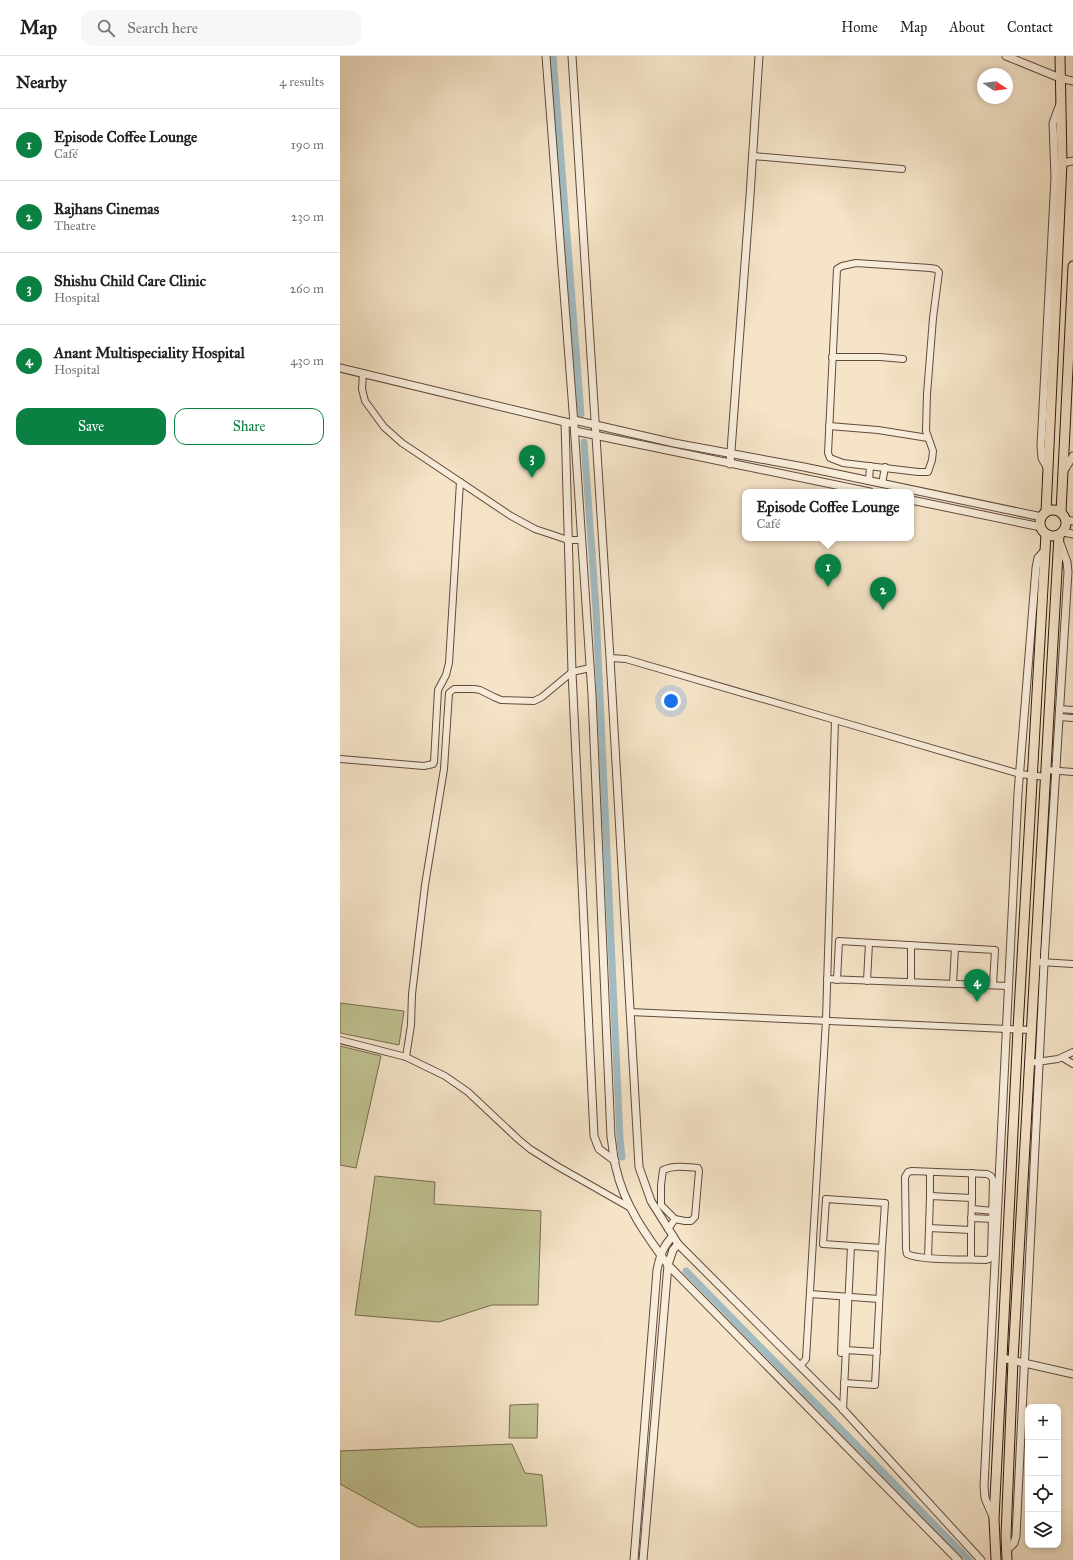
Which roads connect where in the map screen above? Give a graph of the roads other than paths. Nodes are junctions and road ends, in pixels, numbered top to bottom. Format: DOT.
graph roads {
  1 [pos="546,56"];
  2 [pos="572,56"];
  3 [pos="759,56"];
  4 [pos="1006,56"];
  5 [pos="1060,56"];
  6 [pos="1060,78"];
  7 [pos="1073,81"];
  8 [pos="1061,102"];
  9 [pos="753,156"];
  10 [pos="1073,161"];
  11 [pos="1062,163"];
  12 [pos="902,169"];
  13 [pos="1073,266"];
  14 [pos="1072,316"];
  15 [pos="832,357"];
  16 [pos="903,359"];
  17 [pos="340,368"];
  18 [pos="363,373"];
  19 [pos="564,422"];
  20 [pos="574,425"];
  21 [pos="594,425"];
  22 [pos="829,426"];
  23 [pos="595,435"];
  24 [pos="928,438"];
  25 [pos="731,453"];
  26 [pos="1073,456"];
  27 [pos="730,464"];
  28 [pos="870,466"];
  29 [pos="885,467"];
  30 [pos="1048,469"];
  31 [pos="1063,472"];
  32 [pos="869,481"];
  33 [pos="460,482"];
  34 [pos="882,484"];
  35 [pos="855,489"];
  36 [pos="908,489"];
  37 [pos="914,490"];
  38 [pos="914,501"];
  39 [pos="1044,515"];
  40 [pos="1067,518"];
  41 [pos="1044,531"];
  42 [pos="1073,534"];
  43 [pos="1060,536"];
  44 [pos="568,540"];
  45 [pos="582,540"];
  46 [pos="1045,550"];
  47 [pos="610,658"];
  48 [pos="590,668"];
  49 [pos="572,672"];
  50 [pos="1059,709"];
  51 [pos="1073,710"];
  52 [pos="1059,717"];
  53 [pos="1073,718"];
  54 [pos="835,720"];
  55 [pos="340,759"];
  56 [pos="1049,772"];
  57 [pos="1073,772"];
  58 [pos="1020,774"];
  59 [pos="1032,775"];
  60 [pos="869,942"];
  61 [pos="911,945"];
  62 [pos="955,948"];
  63 [pos="1039,962"];
  64 [pos="1073,964"];
  65 [pos="827,979"];
  66 [pos="837,980"];
  67 [pos="867,981"];
  68 [pos="911,982"];
  69 [pos="953,984"];
  70 [pos="993,986"];
  71 [pos="1008,986"];
  72 [pos="630,1012"];
  73 [pos="826,1020"];
  74 [pos="1006,1029"];
  75 [pos="1018,1029"];
  76 [pos="1031,1030"];
  77 [pos="340,1040"];
  78 [pos="1073,1052"];
  79 [pos="406,1057"];
  80 [pos="1063,1058"];
  81 [pos="1034,1063"];
  82 [pos="1073,1064"];
  83 [pos="615,1161"];
  84 [pos="930,1172"];
  85 [pos="972,1173"];
  86 [pos="930,1196"];
  87 [pos="972,1198"];
  88 [pos="629,1207"];
  89 [pos="972,1209"];
  90 [pos="994,1211"];
  91 [pos="971,1218"];
  92 [pos="676,1219"];
  93 [pos="994,1219"];
  94 [pos="929,1228"];
  95 [pos="668,1229"];
  96 [pos="971,1230"];
  97 [pos="673,1236"];
  98 [pos="678,1244"];
  99 [pos="851,1246"];
  100 [pos="882,1248"];
  101 [pos="660,1255"];
  102 [pos="928,1258"];
  103 [pos="971,1259"];
  104 [pos="668,1265"];
  105 [pos="810,1294"];
  106 [pos="845,1297"];
  107 [pos="879,1299"];
  108 [pos="845,1350"];
  109 [pos="877,1352"];
  110 [pos="1002,1358"];
  111 [pos="1014,1360"];
  112 [pos="1024,1362"];
  113 [pos="800,1366"];
  114 [pos="1073,1374"];
  115 [pos="842,1386"];
  116 [pos="841,1407"];
  117 [pos="994,1519"];
  118 [pos="1007,1550"];
  119 [pos="634,1560"];
  120 [pos="643,1560"];
  121 [pos="958,1560"];
  122 [pos="981,1560"];
  123 [pos="996,1560"];
  124 [pos="1007,1560"];
  1 -- 20 [label="street"];
  2 -- 21 [label="street"];
  3 -- 9 [label="street"];
  4 -- 6 [label="street"];
  5 -- 6 [label="main road"];
  6 -- 7 [label="street"];
  6 -- 8 [label="main road"];
  8 -- 11 [label="main road"];
  8 -- 30 [label="street"];
  9 -- 12 [label="street"];
  9 -- 25 [label="street"];
  10 -- 11 [label="street"];
  11 -- 30 [label="main road"];
  13 -- 14 [label="main road"];
  14 -- 31 [label="main road"];
  15 -- 16 [label="street"];
  15 -- 22 [label="street"];
  15 -- 24 [label="street"];
  17 -- 18 [label="street"];
  18 -- 19 [label="street"];
  18 -- 33 [label="street"];
  19 -- 20 [label="street"];
  19 -- 44 [label="street"];
  20 -- 21 [label="street"];
  20 -- 23 [label="street"];
  20 -- 45 [label="street"];
  21 -- 23 [label="street"];
  21 -- 25 [label="street"];
  22 -- 24 [label="street"];
  22 -- 28 [label="street"];
  23 -- 27 [label="street"];
  23 -- 47 [label="street"];
  24 -- 29 [label="street"];
  25 -- 27 [label="street"];
  25 -- 32 [label="street"];
  26 -- 31 [label="street"];
  27 -- 35 [label="street"];
  28 -- 29 [label="street"];
  28 -- 32 [label="street"];
  29 -- 34 [label="street"];
  30 -- 39 [label="main road"];
  31 -- 40 [label="main road"];
  32 -- 34 [label="street"];
  33 -- 44 [label="street"];
  33 -- 55 [label="street"];
  34 -- 36 [label="street"];
  37 -- 39 [label="street"];
  38 -- 41 [label="street"];
  39 -- 40 [label="main road"];
  39 -- 41 [label="main road"];
  40 -- 43 [label="main road"];
  41 -- 43 [label="main road"];
  41 -- 46 [label="main road"];
  42 -- 43 [label="street"];
  43 -- 50 [label="street"];
  43 -- 56 [label="main road"];
  44 -- 45 [label="street"];
  44 -- 49 [label="street"];
  45 -- 48 [label="street"];
  46 -- 58 [label="street"];
  46 -- 59 [label="main road"];
  47 -- 54 [label="street"];
  47 -- 72 [label="street"];
  48 -- 49 [label="street"];
  48 -- 83 [label="street"];
  49 -- 79 [label="street"];
  49 -- 83 [label="street"];
  50 -- 51 [label="street"];
  50 -- 52 [label="street"];
  52 -- 53 [label="street"];
  52 -- 56 [label="street"];
  54 -- 58 [label="street"];
  54 -- 65 [label="street"];
  56 -- 57 [label="street"];
  56 -- 59 [label="street"];
  56 -- 63 [label="main road"];
  58 -- 59 [label="street"];
  58 -- 71 [label="street"];
  59 -- 75 [label="main road"];
  60 -- 61 [label="street"];
  60 -- 66 [label="street"];
  60 -- 67 [label="street"];
  61 -- 62 [label="street"];
  61 -- 68 [label="street"];
  62 -- 69 [label="street"];
  62 -- 70 [label="street"];
  63 -- 64 [label="street"];
  63 -- 76 [label="main road"];
  63 -- 81 [label="street"];
  65 -- 66 [label="street"];
  65 -- 73 [label="street"];
  66 -- 67 [label="street"];
  67 -- 68 [label="street"];
  68 -- 69 [label="street"];
  69 -- 70 [label="street"];
  70 -- 71 [label="street"];
  71 -- 74 [label="street"];
  72 -- 73 [label="street"];
  72 -- 95 [label="street"];
  73 -- 74 [label="street"];
  73 -- 105 [label="street"];
  74 -- 75 [label="street"];
  74 -- 90 [label="street"];
  75 -- 76 [label="street"];
  75 -- 110 [label="main road"];
  76 -- 81 [label="main road"];
  77 -- 79 [label="street"];
  78 -- 80 [label="street"];
  79 -- 88 [label="street"];
  80 -- 81 [label="street"];
  80 -- 82 [label="street"];
  81 -- 111 [label="main road"];
  81 -- 112 [label="street"];
  83 -- 88 [label="street"];
  84 -- 85 [label="street"];
  84 -- 86 [label="street"];
  84 -- 102 [label="street"];
  85 -- 87 [label="street"];
  85 -- 90 [label="street"];
  86 -- 87 [label="street"];
  86 -- 94 [label="street"];
  87 -- 89 [label="street"];
  88 -- 101 [label="street"];
  89 -- 90 [label="street"];
  89 -- 91 [label="street"];
  90 -- 93 [label="street"];
  91 -- 93 [label="street"];
  91 -- 96 [label="street"];
  92 -- 92 [label="street"];
  92 -- 95 [label="street"];
  93 -- 103 [label="street"];
  93 -- 117 [label="street"];
  94 -- 96 [label="street"];
  94 -- 102 [label="street"];
  95 -- 97 [label="street"];
  96 -- 103 [label="street"];
  97 -- 98 [label="street"];
  97 -- 101 [label="street"];
  98 -- 104 [label="street"];
  98 -- 113 [label="street"];
  99 -- 100 [label="street"];
  99 -- 100 [label="street"];
  99 -- 106 [label="street"];
  100 -- 107 [label="street"];
  101 -- 104 [label="street"];
  101 -- 119 [label="street"];
  102 -- 103 [label="street"];
  104 -- 120 [label="street"];
  104 -- 121 [label="street"];
  105 -- 106 [label="street"];
  105 -- 113 [label="street"];
  106 -- 107 [label="street"];
  106 -- 108 [label="street"];
  106 -- 115 [label="street"];
  107 -- 109 [label="street"];
  108 -- 109 [label="street"];
  108 -- 115 [label="street"];
  109 -- 115 [label="street"];
  110 -- 111 [label="street"];
  110 -- 117 [label="main road"];
  111 -- 112 [label="street"];
  111 -- 118 [label="main road"];
  112 -- 114 [label="street"];
  112 -- 118 [label="street"];
  113 -- 116 [label="street"];
  115 -- 116 [label="street"];
  116 -- 122 [label="street"];
  117 -- 123 [label="main road"];
  118 -- 124 [label="main road"];
}
